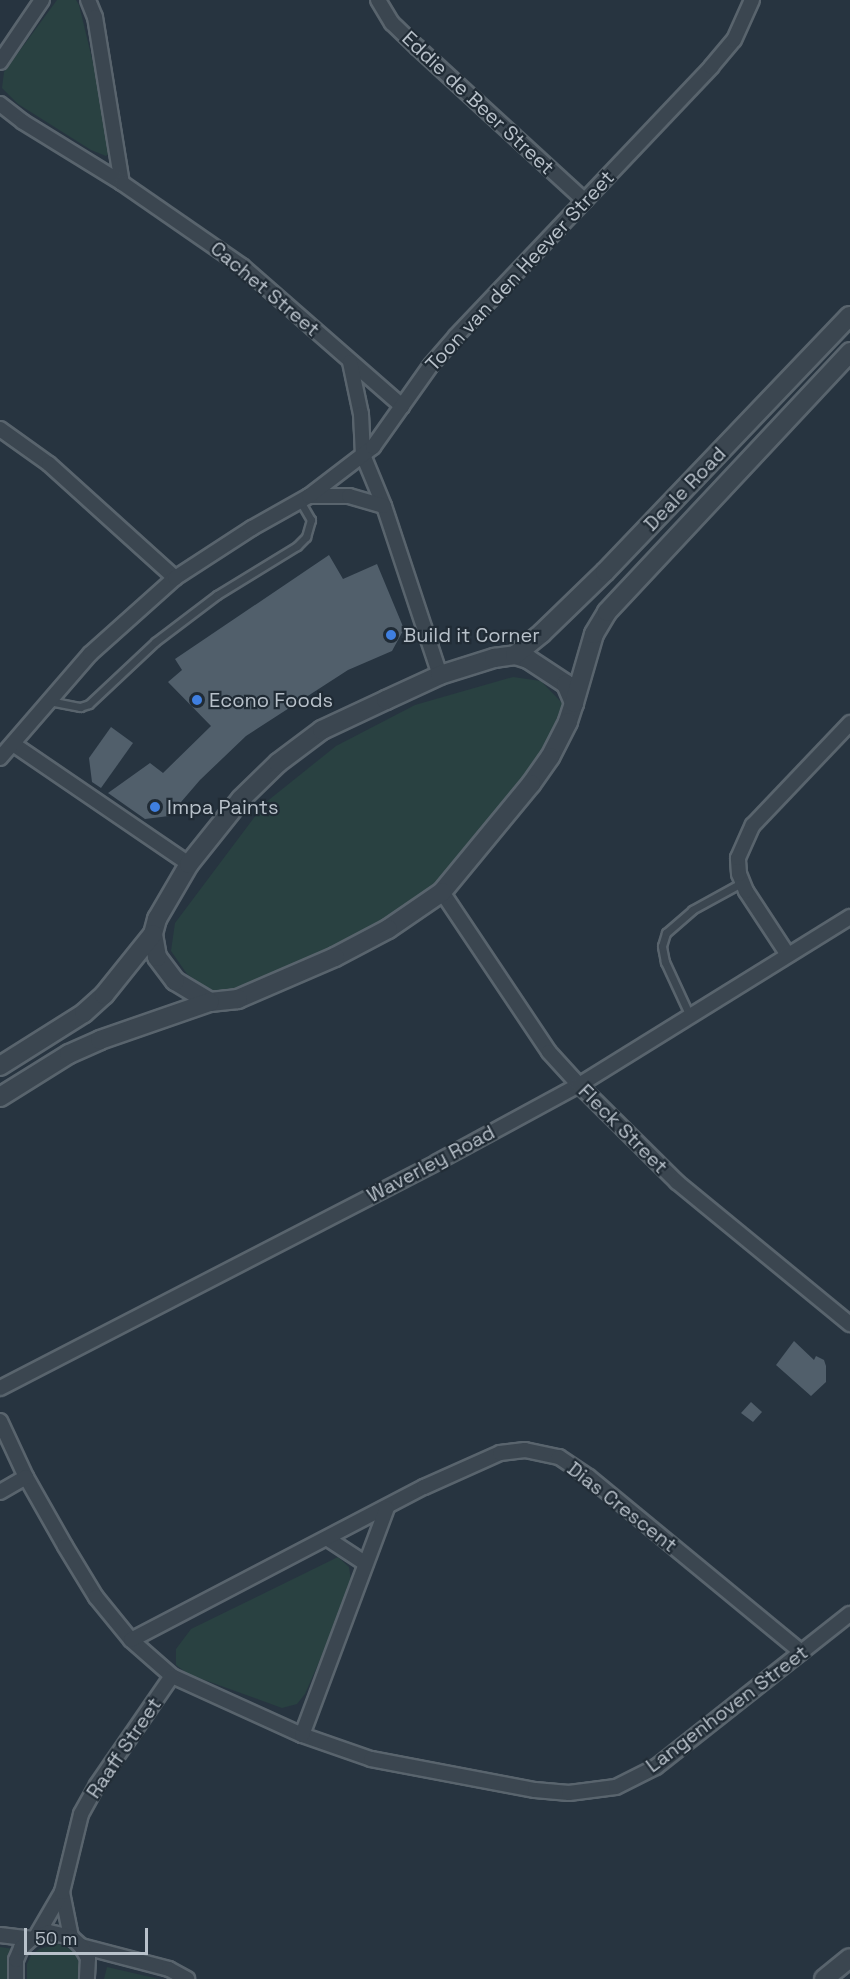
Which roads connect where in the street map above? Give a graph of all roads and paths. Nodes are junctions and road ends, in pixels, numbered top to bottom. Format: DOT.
graph roads {
  1 [pos="42,0"];
  2 [pos="88,0"];
  3 [pos="378,0"];
  4 [pos="752,0"];
  5 [pos="0,62"];
  6 [pos="0,104"];
  7 [pos="122,183"];
  8 [pos="585,201"];
  9 [pos="850,316"];
  10 [pos="850,352"];
  11 [pos="350,362"];
  12 [pos="402,406"];
  13 [pos="0,429"];
  14 [pos="363,455"];
  15 [pos="304,498"];
  16 [pos="384,506"];
  17 [pos="175,578"];
  18 [pos="515,655"];
  19 [pos="440,675"];
  20 [pos="49,700"];
  21 [pos="574,703"];
  22 [pos="850,723"];
  23 [pos="13,744"];
  24 [pos="0,758"];
  25 [pos="189,864"];
  26 [pos="743,882"];
  27 [pos="442,892"];
  28 [pos="850,917"];
  29 [pos="153,934"];
  30 [pos="788,955"];
  31 [pos="210,1002"];
  32 [pos="690,1016"];
  33 [pos="0,1066"];
  34 [pos="579,1085"];
  35 [pos="0,1097"];
  36 [pos="850,1324"];
  37 [pos="0,1388"];
  38 [pos="0,1421"];
  39 [pos="26,1477"];
  40 [pos="0,1492"];
  41 [pos="387,1508"];
  42 [pos="328,1539"];
  43 [pos="366,1564"];
  44 [pos="850,1614"];
  45 [pos="131,1640"];
  46 [pos="801,1652"];
  47 [pos="172,1676"];
  48 [pos="302,1735"];
  49 [pos="62,1892"];
  50 [pos="0,1935"];
  51 [pos="34,1937"];
  52 [pos="76,1942"];
  53 [pos="850,1958"];
  54 [pos="16,1979"];
  55 [pos="87,1979"];
  56 [pos="187,1979"];
  57 [pos="824,1979"];
  1 -- 5 [label="street"];
  2 -- 7 [label="street"];
  3 -- 8 [label="street, Eddie de Beer Street"];
  4 -- 8 [label="street, Toon van den Heever Street"];
  6 -- 7 [label="street, Cachet Street"];
  7 -- 11 [label="street, Cachet Street"];
  8 -- 12 [label="street, Toon van den Heever Street"];
  9 -- 18 [label="street, Deale Road"];
  10 -- 21 [label="street, Deale Road"];
  11 -- 12 [label="street, Cachet Street"];
  11 -- 14 [label="street"];
  12 -- 14 [label="street, Toon van den Heever Street"];
  13 -- 17 [label="street"];
  14 -- 15 [label="street, Toon van den Heever Street"];
  14 -- 16 [label="street"];
  15 -- 16 [label="street"];
  15 -- 17 [label="street, Toon van den Heever Street"];
  15 -- 20 [label="lane"];
  16 -- 19 [label="street"];
  17 -- 20 [label="street, Toon van den Heever Street"];
  18 -- 19 [label="street, Deale Road"];
  18 -- 21 [label="street"];
  19 -- 25 [label="street, Deale Road"];
  20 -- 23 [label="street, Toon van den Heever Street"];
  21 -- 27 [label="street, Deale Road"];
  22 -- 26 [label="street"];
  23 -- 24 [label="street, Toon van den Heever Street"];
  23 -- 25 [label="street"];
  25 -- 29 [label="street, Deale Road"];
  26 -- 30 [label="street"];
  26 -- 32 [label="lane"];
  27 -- 31 [label="street, Deale Road"];
  27 -- 34 [label="street, Fleck Street"];
  28 -- 30 [label="street, Waverley Road"];
  29 -- 31 [label="street"];
  29 -- 33 [label="street, Deale Road"];
  30 -- 32 [label="street, Waverley Road"];
  31 -- 35 [label="street, Deale Road"];
  32 -- 34 [label="street, Waverley Road"];
  34 -- 36 [label="street, Fleck Street"];
  34 -- 37 [label="street, Waverley Road"];
  38 -- 39 [label="street, Langenhoven Street"];
  39 -- 40 [label="street"];
  39 -- 45 [label="street, Langenhoven Street"];
  41 -- 42 [label="street, Dias Crescent"];
  41 -- 43 [label="street"];
  41 -- 46 [label="street, Dias Crescent"];
  42 -- 43 [label="street"];
  42 -- 45 [label="street, Dias Crescent"];
  43 -- 48 [label="street"];
  44 -- 46 [label="street, Langenhoven Street"];
  45 -- 47 [label="street, Langenhoven Street"];
  46 -- 48 [label="street, Langenhoven Street"];
  47 -- 48 [label="street, Langenhoven Street"];
  47 -- 49 [label="street, Raaff Street"];
  49 -- 51 [label="street, Raaff Street"];
  49 -- 52 [label="street, Raaff Street"];
  50 -- 51 [label="street"];
  51 -- 52 [label="street"];
  51 -- 54 [label="street, Raaff Street"];
  52 -- 55 [label="street, Raaff Street"];
  52 -- 56 [label="street"];
  53 -- 57 [label="street"];
}
